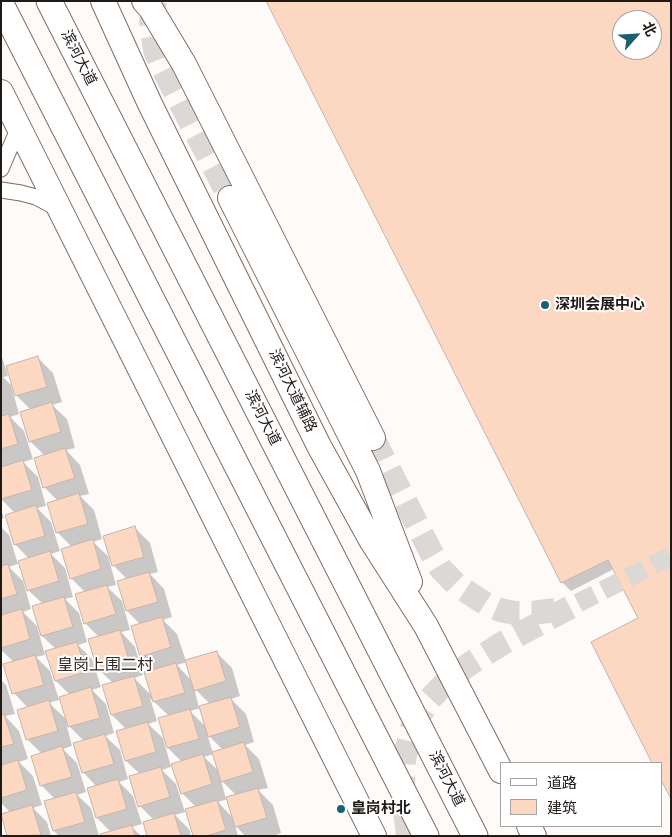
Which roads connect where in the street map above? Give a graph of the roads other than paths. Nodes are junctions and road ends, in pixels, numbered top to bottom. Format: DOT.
graph roads {
  1 [pos="49,1"];
  2 [pos="103,1"];
  3 [pos="144,1"];
  4 [pos="1,4"];
  5 [pos="1,92"];
  6 [pos="19,127"];
  7 [pos="1,169"];
  8 [pos="1,190"];
  9 [pos="230,198"];
  10 [pos="60,209"];
  11 [pos="373,438"];
  12 [pos="426,626"];
  13 [pos="500,769"];
  14 [pos="374,836"];
  15 [pos="426,836"];
  16 [pos="475,836"];
  1 -- 16 [label="highway, 滨河大道"];
  2 -- 12 [label="main road, 滨河大道辅路"];
  3 -- 11 [label="main road"];
  4 -- 15 [label="highway"];
  5 -- 6 [label="main road"];
  6 -- 7 [label="street"];
  6 -- 10 [label="main road"];
  8 -- 10 [label="street"];
  9 -- 12 [label="main road"];
  10 -- 14 [label="main road"];
  12 -- 13 [label="main road, 滨河大道辅路"];
}
